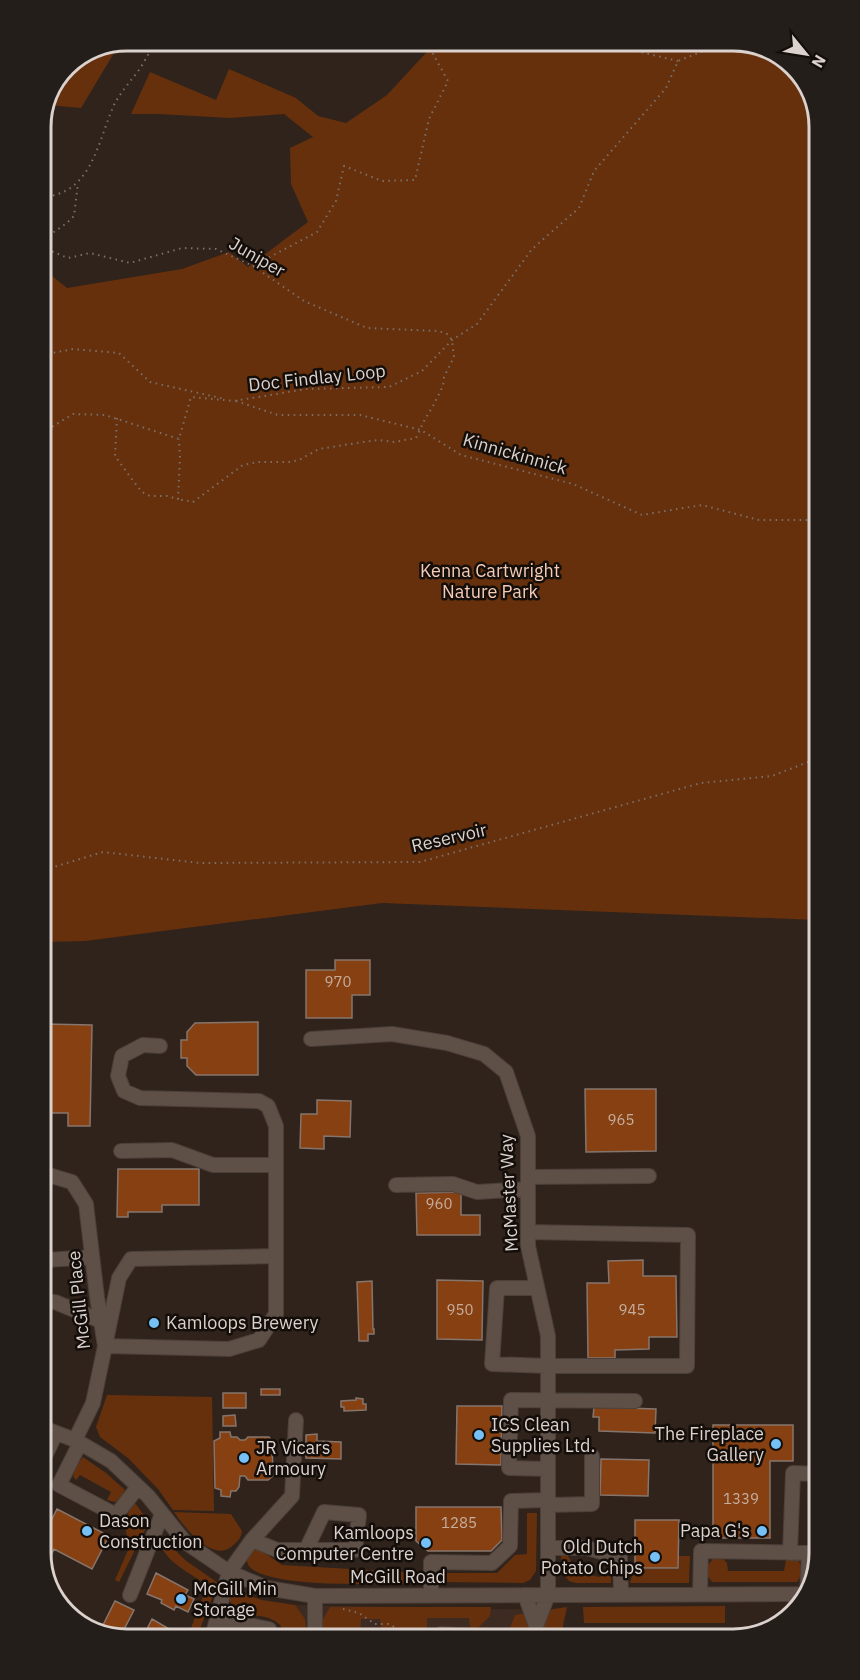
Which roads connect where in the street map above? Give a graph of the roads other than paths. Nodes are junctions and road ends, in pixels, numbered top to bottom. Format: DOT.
graph roads {
  1 [pos="311,1039"];
  2 [pos="160,1046"];
  3 [pos="121,1151"];
  4 [pos="276,1165"];
  5 [pos="51,1176"];
  6 [pos="649,1176"];
  7 [pos="528,1183"];
  8 [pos="396,1185"];
  9 [pos="528,1232"];
  10 [pos="276,1256"];
  11 [pos="92,1257"];
  12 [pos="51,1260"];
  13 [pos="537,1288"];
  14 [pos="51,1302"];
  15 [pos="101,1321"];
  16 [pos="105,1346"];
  17 [pos="548,1366"];
  18 [pos="548,1401"];
  19 [pos="635,1401"];
  20 [pos="296,1420"];
  21 [pos="51,1431"];
  22 [pos="77,1442"];
  23 [pos="592,1456"];
  24 [pos="548,1469"];
  25 [pos="809,1474"];
  26 [pos="138,1487"];
  27 [pos="548,1503"];
  28 [pos="162,1514"];
  29 [pos="252,1540"];
  30 [pos="548,1548"];
  31 [pos="306,1550"];
  32 [pos="790,1553"];
  33 [pos="809,1553"];
  34 [pos="229,1572"];
  35 [pos="130,1594"];
  36 [pos="621,1594"];
  37 [pos="700,1594"];
  38 [pos="797,1594"];
  39 [pos="431,1595"];
  40 [pos="525,1595"];
  41 [pos="548,1595"];
  42 [pos="315,1596"];
  43 [pos="217,1619"];
  44 [pos="214,1629"];
  45 [pos="268,1629"];
  46 [pos="315,1629"];
  47 [pos="536,1629"];
  48 [pos="536,1629"];
  1 -- 7 [label="street, McMaster Way"];
  2 -- 4 [label="street"];
  3 -- 4 [label="street"];
  4 -- 10 [label="street"];
  5 -- 11 [label="street, McGill Place"];
  6 -- 7 [label="street"];
  7 -- 8 [label="street"];
  7 -- 9 [label="street, McMaster Way"];
  9 -- 13 [label="street, McMaster Way"];
  9 -- 17 [label="street"];
  10 -- 16 [label="street"];
  10 -- 16 [label="street"];
  11 -- 12 [label="street"];
  11 -- 15 [label="street, McGill Place"];
  13 -- 17 [label="street, McMaster Way"];
  13 -- 17 [label="street"];
  14 -- 15 [label="street"];
  15 -- 16 [label="street, McGill Place"];
  16 -- 22 [label="street, McGill Place"];
  17 -- 18 [label="street, McMaster Way"];
  18 -- 19 [label="street"];
  18 -- 24 [label="street, McMaster Way"];
  18 -- 24 [label="street"];
  20 -- 29 [label="street"];
  21 -- 22 [label="street, McGill Road"];
  22 -- 26 [label="street, McGill Road"];
  22 -- 26 [label="street, McGill Place"];
  23 -- 27 [label="street"];
  24 -- 27 [label="street, McMaster Way"];
  25 -- 32 [label="street"];
  26 -- 28 [label="street, McGill Road"];
  27 -- 30 [label="street, McMaster Way"];
  27 -- 39 [label="street"];
  28 -- 34 [label="street, McGill Road"];
  28 -- 35 [label="street"];
  29 -- 31 [label="street"];
  29 -- 34 [label="street"];
  30 -- 36 [label="street"];
  30 -- 41 [label="street, McMaster Way"];
  32 -- 33 [label="street"];
  32 -- 37 [label="street"];
  34 -- 42 [label="street, McGill Road"];
  34 -- 43 [label="street"];
  36 -- 37 [label="street, McGill Road"];
  36 -- 41 [label="street, McGill Road"];
  37 -- 38 [label="street, McGill Road"];
  39 -- 40 [label="street, McGill Road"];
  39 -- 42 [label="street, McGill Road"];
  40 -- 41 [label="street, McGill Road"];
  40 -- 48 [label="street"];
  41 -- 47 [label="street"];
  42 -- 46 [label="street"];
  43 -- 44 [label="street"];
  43 -- 45 [label="street"];
}
